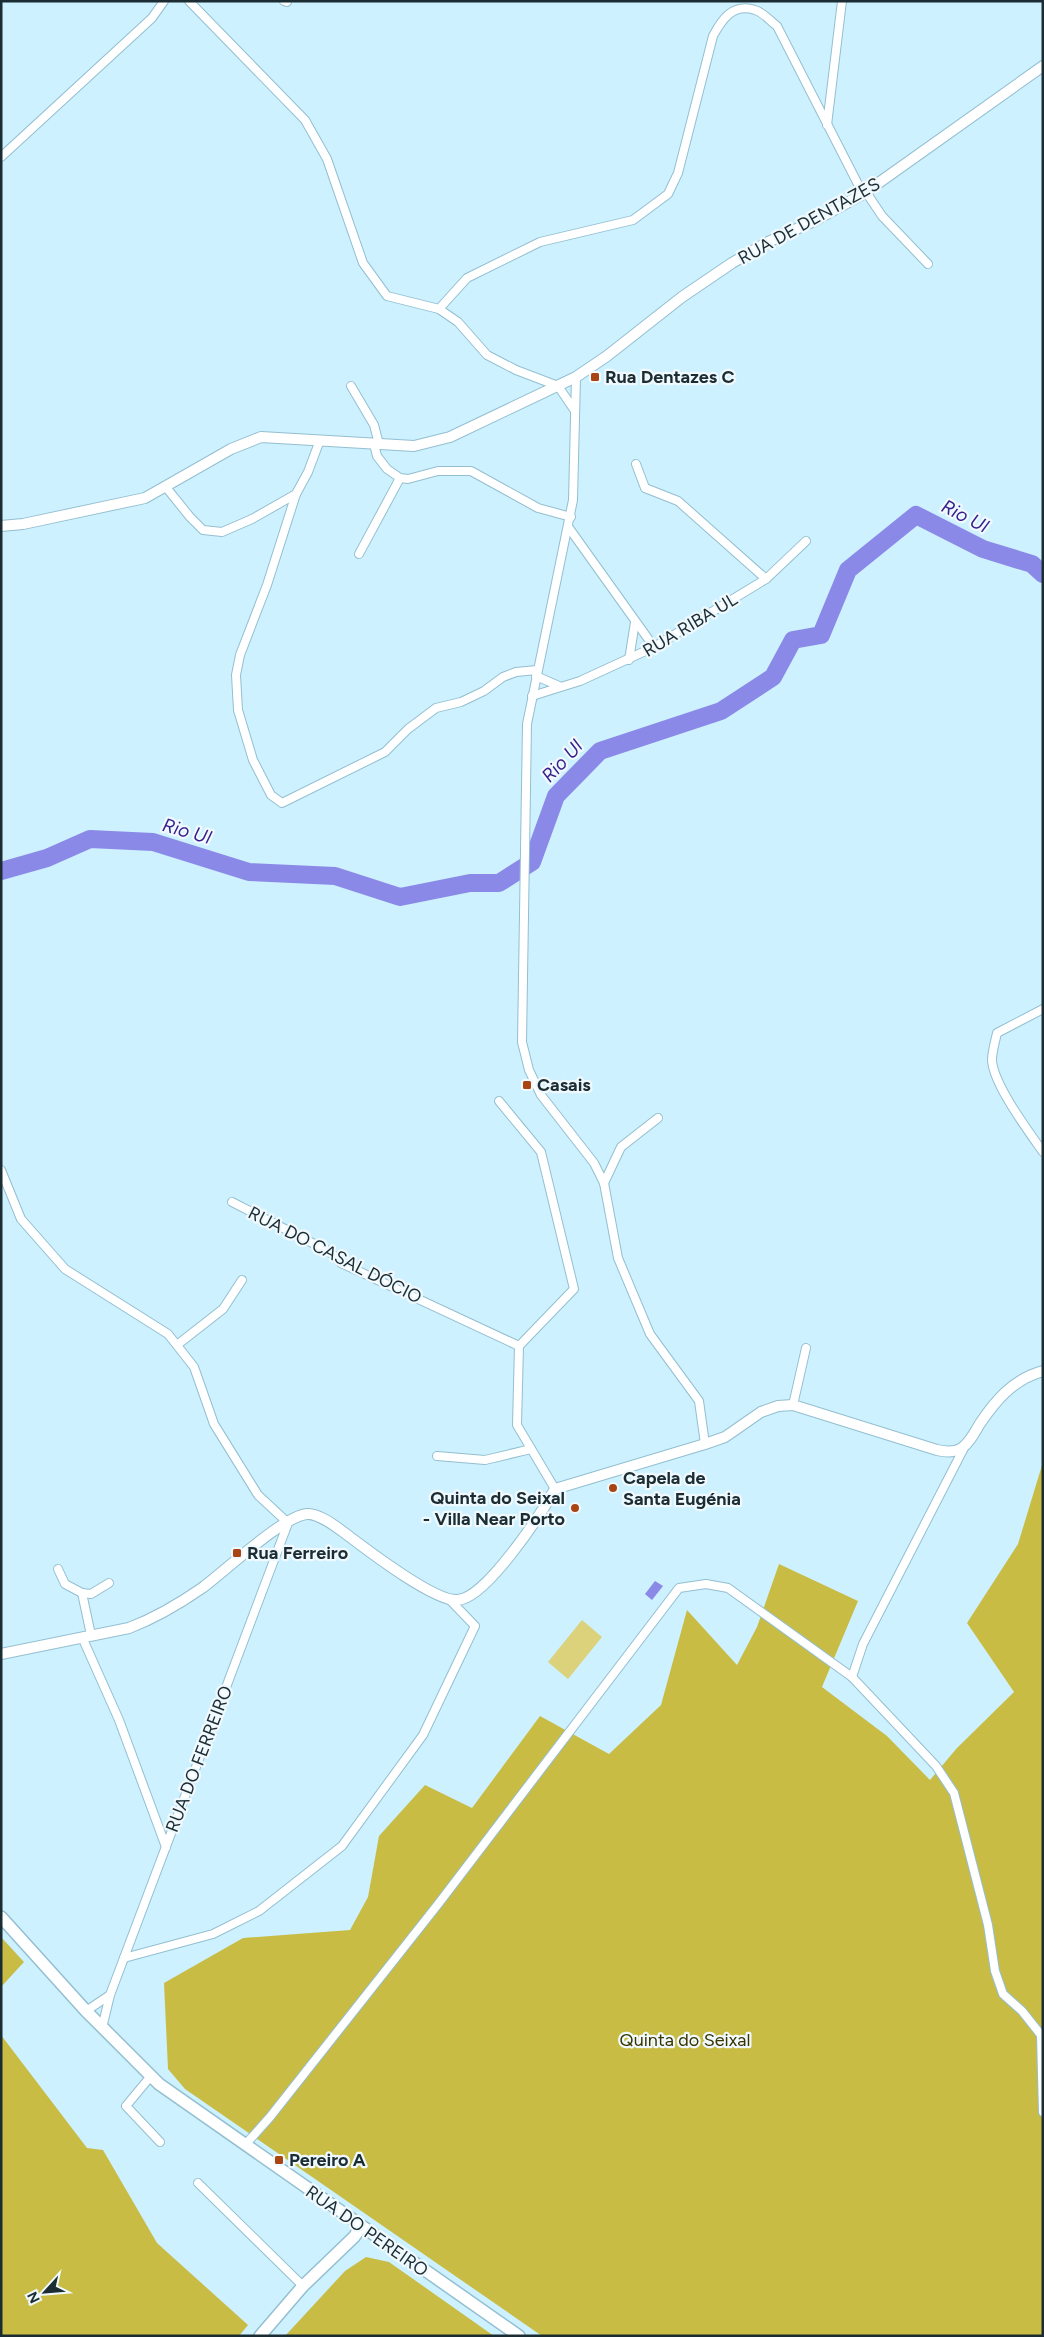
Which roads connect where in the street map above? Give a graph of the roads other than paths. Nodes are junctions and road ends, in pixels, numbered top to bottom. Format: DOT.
graph roads {
  1 [pos="164,1"];
  2 [pos="189,1"];
  3 [pos="752,1"];
  4 [pos="842,1"];
  5 [pos="756,10"];
  6 [pos="1042,68"];
  7 [pos="827,125"];
  8 [pos="1,157"];
  9 [pos="864,193"];
  10 [pos="928,264"];
  11 [pos="439,309"];
  12 [pos="576,377"];
  13 [pos="351,386"];
  14 [pos="558,386"];
  15 [pos="575,411"];
  16 [pos="320,440"];
  17 [pos="377,444"];
  18 [pos="636,464"];
  19 [pos="400,478"];
  20 [pos="165,486"];
  21 [pos="296,494"];
  22 [pos="571,517"];
  23 [pos="1,526"];
  24 [pos="569,528"];
  25 [pos="806,541"];
  26 [pos="359,554"];
  27 [pos="766,579"];
  28 [pos="636,622"];
  29 [pos="654,647"];
  30 [pos="629,660"];
  31 [pos="536,673"];
  32 [pos="559,686"];
  33 [pos="532,696"];
  34 [pos="1043,1009"];
  35 [pos="499,1101"];
  36 [pos="658,1118"];
  37 [pos="1043,1152"];
  38 [pos="1,1170"];
  39 [pos="604,1183"];
  40 [pos="232,1202"];
  41 [pos="242,1280"];
  42 [pos="177,1345"];
  43 [pos="519,1346"];
  44 [pos="806,1348"];
  45 [pos="1043,1371"];
  46 [pos="794,1405"];
  47 [pos="705,1444"];
  48 [pos="965,1446"];
  49 [pos="531,1449"];
  50 [pos="437,1456"];
  51 [pos="555,1489"];
  52 [pos="288,1522"];
  53 [pos="58,1569"];
  54 [pos="109,1583"];
  55 [pos="82,1593"];
  56 [pos="450,1599"];
  57 [pos="87,1636"];
  58 [pos="1,1654"];
  59 [pos="852,1677"];
  60 [pos="166,1847"];
  61 [pos="1,1917"];
  62 [pos="124,1958"];
  63 [pos="110,1995"];
  64 [pos="86,2011"];
  65 [pos="102,2028"];
  66 [pos="151,2076"];
  67 [pos="1043,2112"];
  68 [pos="160,2142"];
  69 [pos="245,2145"];
  70 [pos="198,2183"];
  71 [pos="361,2227"];
  72 [pos="303,2286"];
  73 [pos="260,2336"];
  74 [pos="519,2336"];
  1 -- 8 [label="street"];
  2 -- 11 [label="street"];
  3 -- 5 [label="street"];
  4 -- 7 [label="street"];
  5 -- 7 [label="street"];
  5 -- 11 [label="street"];
  6 -- 9 [label="street, RUA DE DENTAZES"];
  7 -- 9 [label="street"];
  9 -- 10 [label="street"];
  9 -- 12 [label="street, RUA DE DENTAZES"];
  11 -- 14 [label="street"];
  12 -- 14 [label="street, RUA DE DENTAZES"];
  12 -- 15 [label="street"];
  13 -- 17 [label="street"];
  14 -- 15 [label="street"];
  14 -- 17 [label="street, RUA DE DENTAZES"];
  15 -- 22 [label="street"];
  16 -- 17 [label="street, RUA DE DENTAZES"];
  16 -- 20 [label="street, RUA DE DENTAZES"];
  16 -- 21 [label="street"];
  17 -- 19 [label="street"];
  18 -- 27 [label="street"];
  19 -- 22 [label="street"];
  19 -- 26 [label="street"];
  20 -- 21 [label="street"];
  20 -- 23 [label="street, RUA DE DENTAZES"];
  21 -- 31 [label="street"];
  22 -- 24 [label="street"];
  24 -- 28 [label="street"];
  24 -- 31 [label="street"];
  25 -- 27 [label="street, RUA RIBA UL"];
  27 -- 29 [label="street, RUA RIBA UL"];
  28 -- 29 [label="street"];
  28 -- 30 [label="street"];
  29 -- 30 [label="street, RUA RIBA UL"];
  30 -- 32 [label="street, RUA RIBA UL"];
  31 -- 32 [label="street"];
  31 -- 33 [label="street"];
  32 -- 33 [label="street, RUA RIBA UL"];
  33 -- 39 [label="street"];
  34 -- 37 [label="street"];
  35 -- 43 [label="street"];
  36 -- 39 [label="street"];
  38 -- 42 [label="street"];
  39 -- 47 [label="street"];
  40 -- 43 [label="street, RUA DO CASAL DÓCIO"];
  41 -- 42 [label="street"];
  42 -- 52 [label="street"];
  43 -- 49 [label="street"];
  44 -- 46 [label="street"];
  45 -- 48 [label="street"];
  46 -- 47 [label="street"];
  46 -- 48 [label="street"];
  47 -- 51 [label="street"];
  48 -- 59 [label="street"];
  49 -- 50 [label="street"];
  49 -- 51 [label="street"];
  51 -- 56 [label="street"];
  52 -- 56 [label="street"];
  52 -- 57 [label="street"];
  52 -- 60 [label="street, RUA DO FERREIRO"];
  53 -- 55 [label="street"];
  54 -- 55 [label="street"];
  55 -- 57 [label="street"];
  56 -- 62 [label="street"];
  57 -- 58 [label="street"];
  57 -- 60 [label="street"];
  59 -- 67 [label="street"];
  59 -- 69 [label="street"];
  60 -- 62 [label="street, RUA DO FERREIRO"];
  61 -- 64 [label="main road, RUA DO PEREIRO"];
  62 -- 63 [label="street, RUA DO FERREIRO"];
  63 -- 64 [label="street"];
  63 -- 65 [label="street, RUA DO FERREIRO"];
  64 -- 65 [label="main road, RUA DO PEREIRO"];
  65 -- 66 [label="main road, RUA DO PEREIRO"];
  66 -- 68 [label="street"];
  66 -- 69 [label="main road, RUA DO PEREIRO"];
  69 -- 71 [label="main road, RUA DO PEREIRO"];
  70 -- 72 [label="street"];
  71 -- 72 [label="main road"];
  71 -- 74 [label="main road, RUA DO PEREIRO"];
  72 -- 73 [label="main road"];
}
